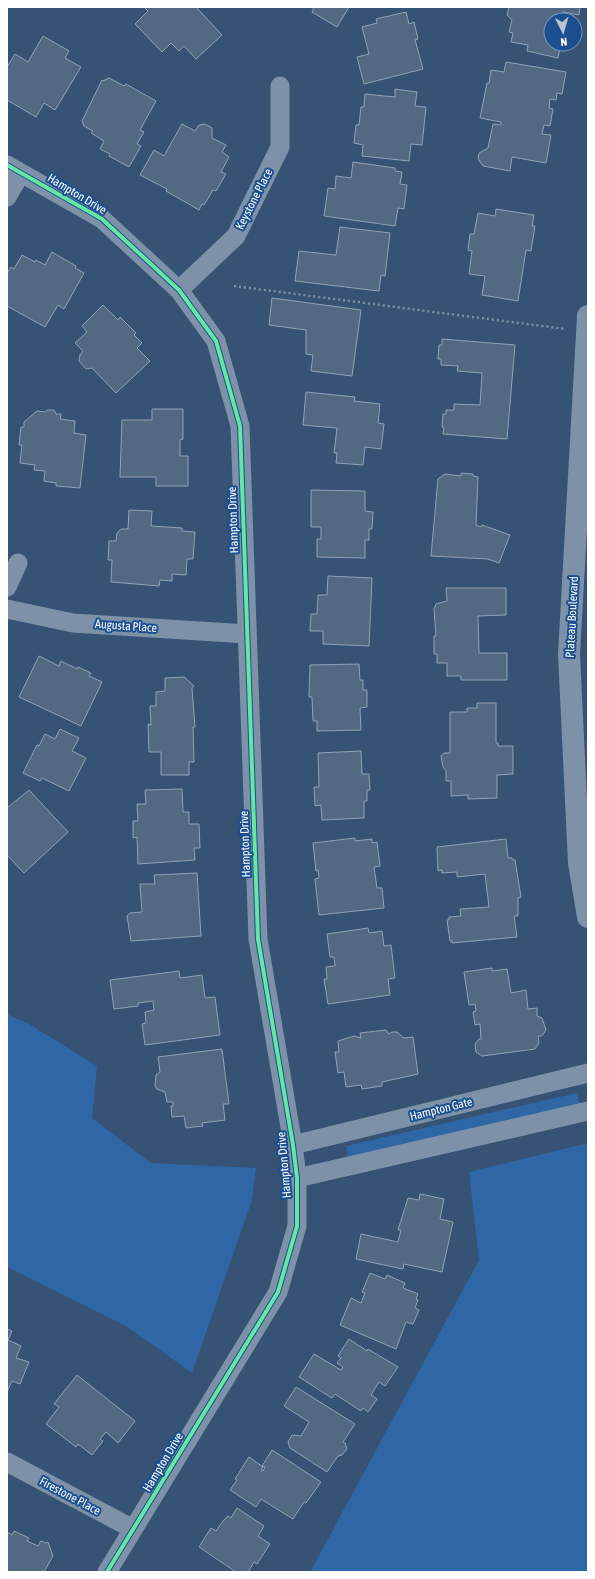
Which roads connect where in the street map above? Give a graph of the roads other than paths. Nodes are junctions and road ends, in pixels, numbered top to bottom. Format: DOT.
graph roads {
  1 [pos="280,86"];
  2 [pos="14,169"];
  3 [pos="7,197"];
  4 [pos="179,290"];
  5 [pos="588,324"];
  6 [pos="18,563"];
  7 [pos="7,588"];
  8 [pos="7,609"];
  9 [pos="247,634"];
  10 [pos="588,917"];
  11 [pos="588,1073"];
  12 [pos="588,1111"];
  13 [pos="293,1145"];
  14 [pos="297,1178"];
  15 [pos="7,1462"];
  16 [pos="133,1529"];
  17 [pos="107,1572"];
  1 -- 4 [label="street, Keystone Place"];
  2 -- 3 [label="street"];
  2 -- 4 [label="street, Hampton Drive"];
  4 -- 9 [label="street, Hampton Drive"];
  5 -- 10 [label="street, Plateau Boulevard"];
  6 -- 7 [label="street"];
  8 -- 9 [label="street, Augusta Place"];
  9 -- 13 [label="street, Hampton Drive"];
  11 -- 13 [label="street, Hampton Gate"];
  12 -- 14 [label="street"];
  13 -- 14 [label="street, Hampton Drive"];
  14 -- 16 [label="street, Hampton Drive"];
  15 -- 16 [label="street, Firestone Place"];
  16 -- 17 [label="street, Hampton Drive"];
}
